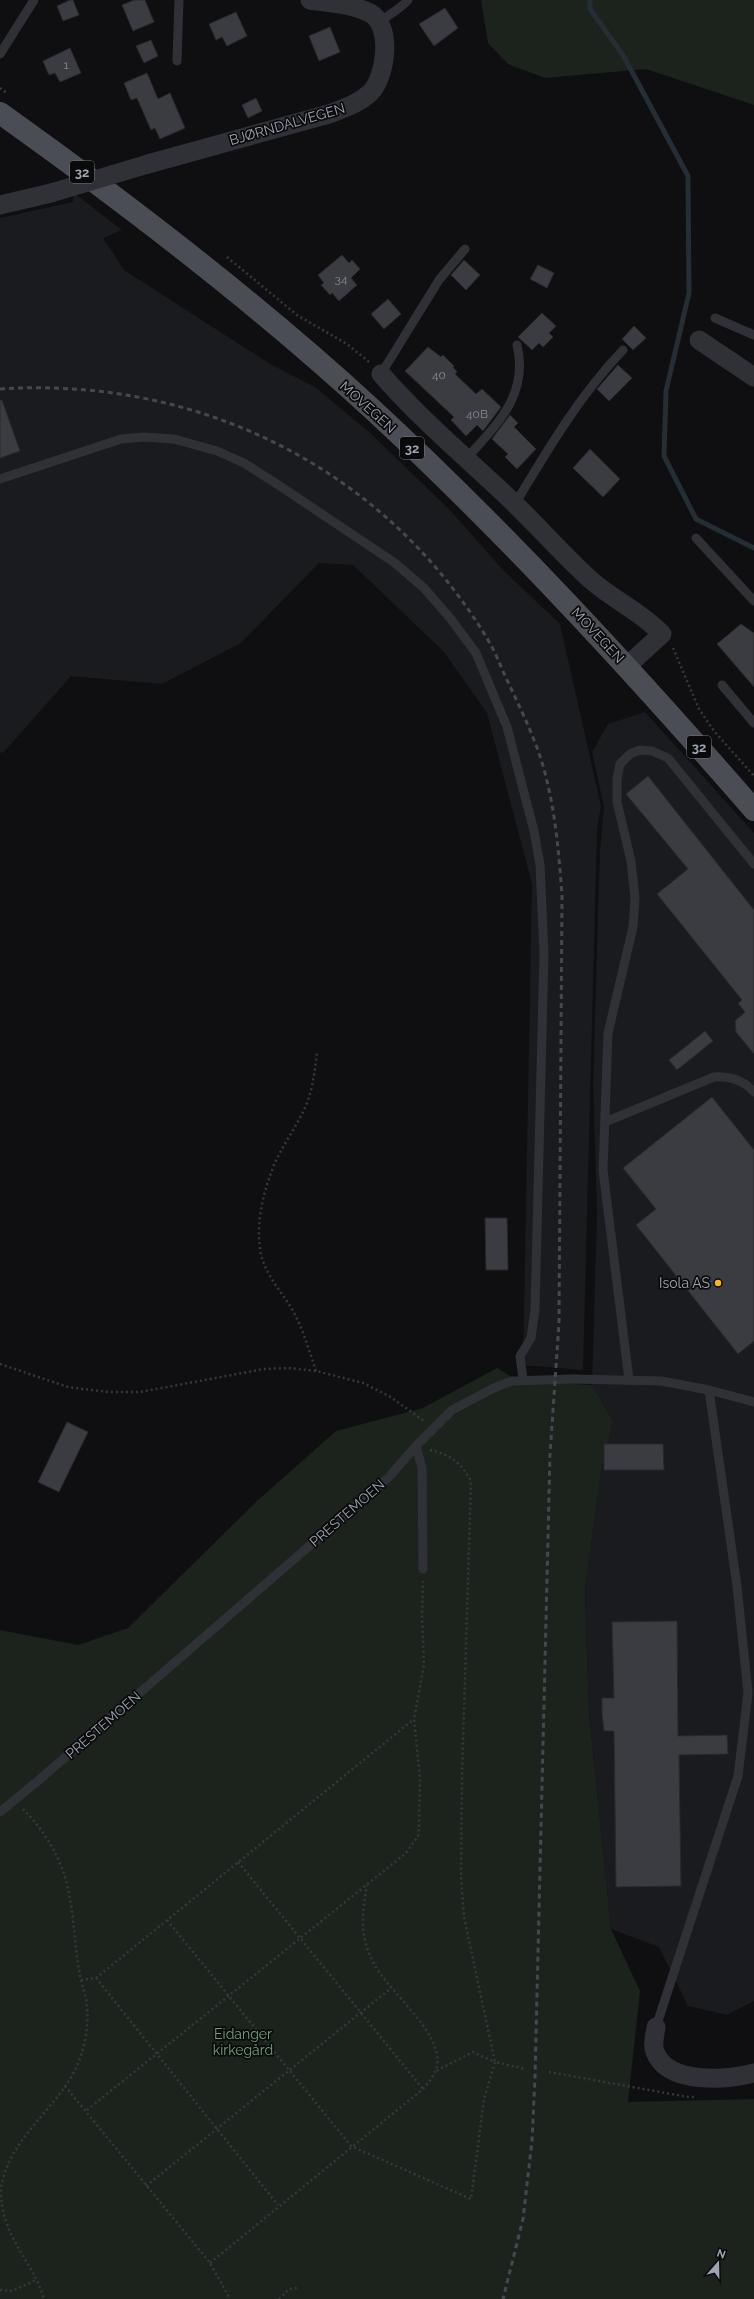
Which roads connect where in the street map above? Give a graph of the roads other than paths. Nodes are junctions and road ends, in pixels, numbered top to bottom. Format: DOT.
graph roads {
  1 [pos="34,0"];
  2 [pos="179,0"];
  3 [pos="310,0"];
  4 [pos="408,0"];
  5 [pos="381,22"];
  6 [pos="0,54"];
  7 [pos="178,61"];
  8 [pos="0,113"];
  9 [pos="0,205"];
  10 [pos="465,249"];
  11 [pos="715,318"];
  12 [pos="754,335"];
  13 [pos="699,340"];
  14 [pos="517,345"];
  15 [pos="623,350"];
  16 [pos="380,374"];
  17 [pos="754,377"];
  18 [pos="467,458"];
  19 [pos="0,479"];
  20 [pos="515,504"];
  21 [pos="696,538"];
  22 [pos="754,601"];
  23 [pos="627,666"];
  24 [pos="722,685"];
  25 [pos="754,723"];
  26 [pos="754,810"];
  27 [pos="754,864"];
  28 [pos="754,1092"];
  29 [pos="605,1122"];
  30 [pos="523,1379"];
  31 [pos="629,1380"];
  32 [pos="709,1390"];
  33 [pos="754,1402"];
  34 [pos="416,1446"];
  35 [pos="423,1569"];
  36 [pos="0,1812"];
  37 [pos="656,2027"];
  38 [pos="754,2074"];
  1 -- 6 [label="lane"];
  2 -- 7 [label="lane"];
  3 -- 5 [label="street"];
  4 -- 5 [label="lane"];
  5 -- 9 [label="street, BJØRNDALVEGEN, bridge"];
  8 -- 23 [label="main road, MOVEGEN / 32"];
  10 -- 16 [label="lane"];
  11 -- 12 [label="lane"];
  13 -- 17 [label="street"];
  14 -- 18 [label="lane"];
  15 -- 20 [label="lane"];
  16 -- 18 [label="street, MOVEGEN"];
  18 -- 20 [label="street, MOVEGEN"];
  19 -- 30 [label="lane"];
  20 -- 23 [label="street, MOVEGEN"];
  21 -- 22 [label="lane"];
  23 -- 26 [label="main road, MOVEGEN / 32"];
  24 -- 25 [label="lane"];
  27 -- 29 [label="lane"];
  28 -- 29 [label="lane"];
  29 -- 31 [label="lane"];
  30 -- 31 [label="lane, PRESTEMOEN"];
  30 -- 34 [label="lane, PRESTEMOEN"];
  31 -- 32 [label="lane, PRESTEMOEN"];
  32 -- 33 [label="lane, PRESTEMOEN"];
  32 -- 37 [label="lane"];
  34 -- 35 [label="lane"];
  34 -- 36 [label="lane, PRESTEMOEN"];
  37 -- 38 [label="street"];
}
